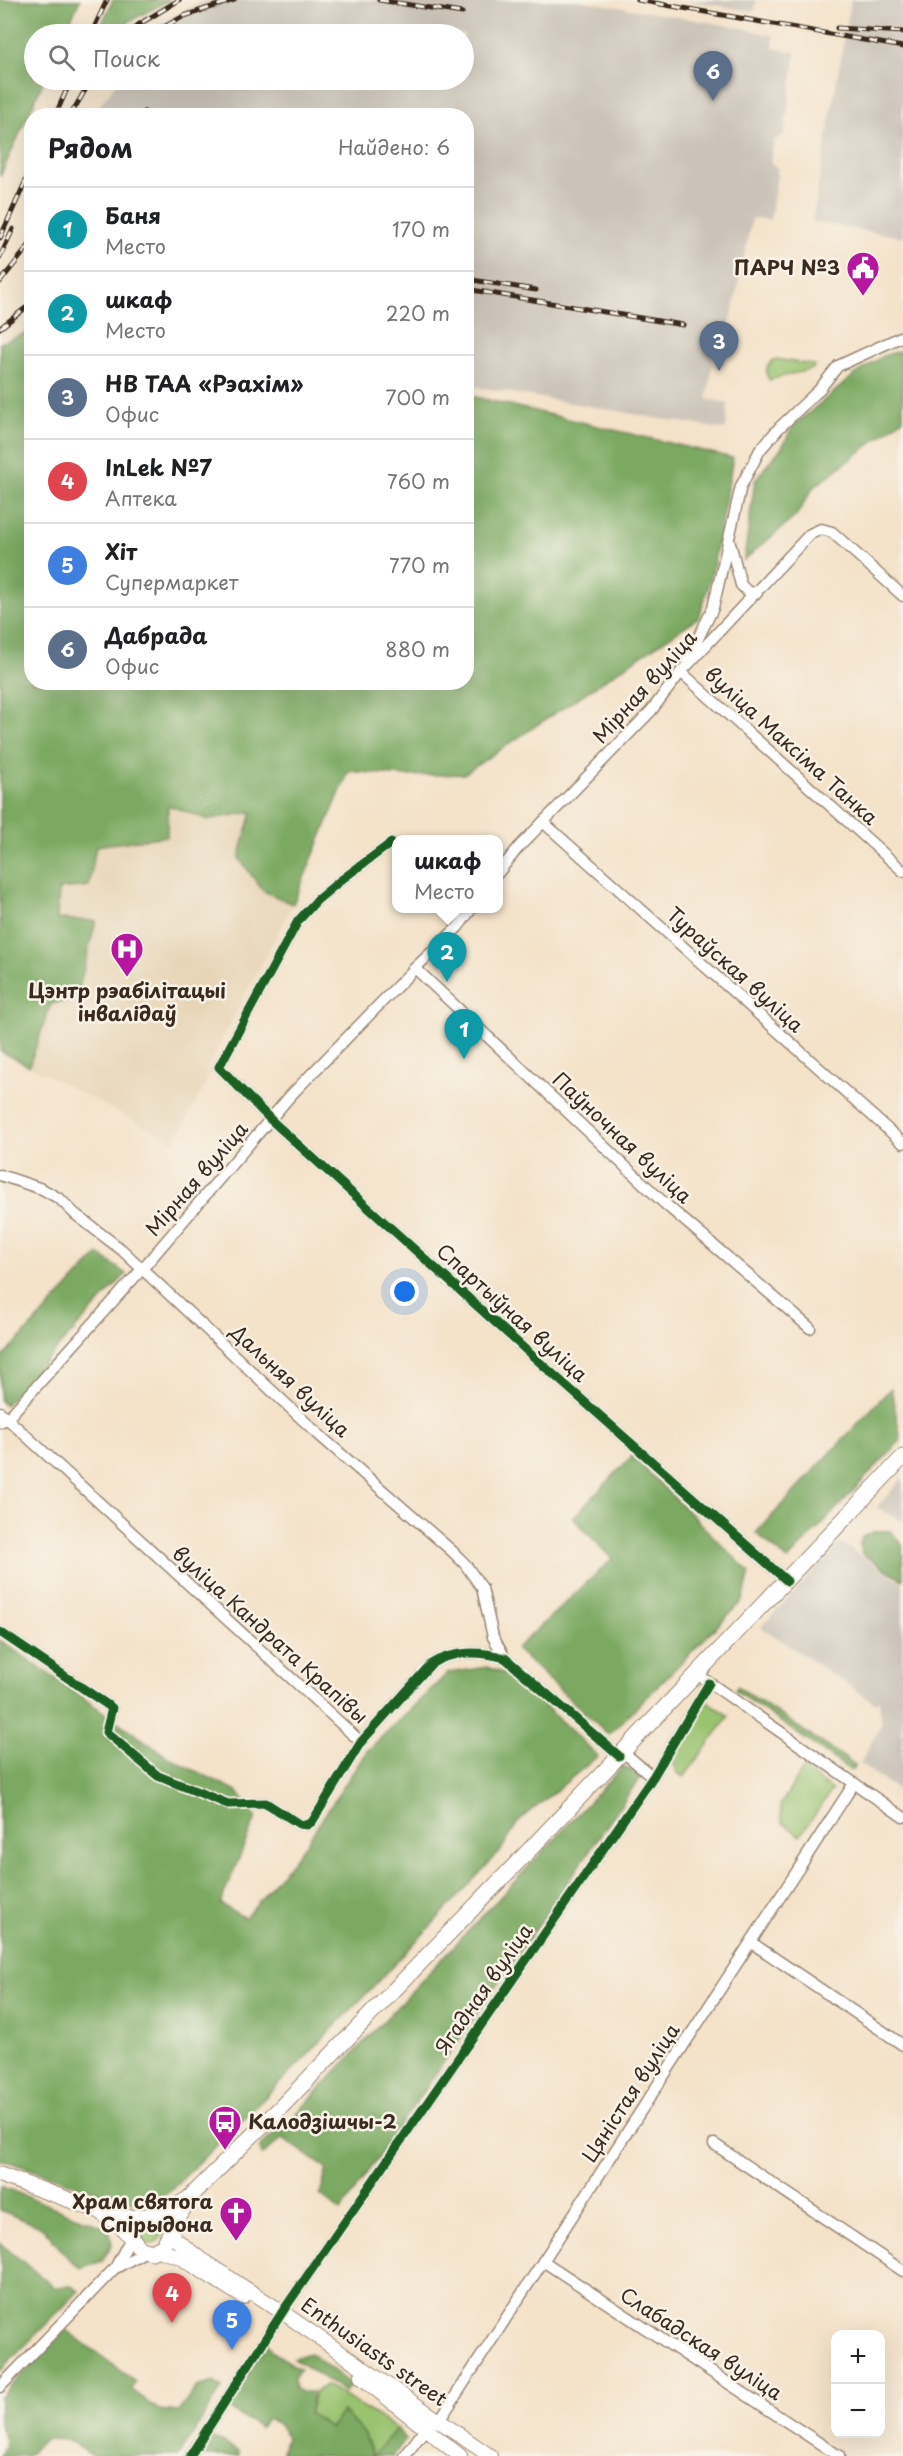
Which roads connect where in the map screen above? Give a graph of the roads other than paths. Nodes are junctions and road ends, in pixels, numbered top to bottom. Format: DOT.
graph roads {
  1 [pos="903,336"];
  2 [pos="729,537"];
  3 [pos="757,593"];
  4 [pos="903,596"];
  5 [pos="681,672"];
  6 [pos="543,822"];
  7 [pos="391,843"];
  8 [pos="503,867"];
  9 [pos="903,871"];
  10 [pos="469,913"];
  11 [pos="415,968"];
  12 [pos="271,1120"];
  13 [pos="903,1143"];
  14 [pos="0,1175"];
  15 [pos="143,1268"];
  16 [pos="810,1328"];
  17 [pos="2,1418"];
  18 [pos="903,1457"];
  19 [pos="787,1581"];
  20 [pos="0,1632"];
  21 [pos="505,1658"];
  22 [pos="703,1679"];
  23 [pos="362,1742"];
  24 [pos="621,1754"];
  25 [pos="653,1777"];
  26 [pos="853,1785"];
  27 [pos="903,1817"];
  28 [pos="752,1943"];
  29 [pos="903,2045"];
  30 [pos="714,2144"];
  31 [pos="0,2175"];
  32 [pos="189,2198"];
  33 [pos="103,2214"];
  34 [pos="146,2216"];
  35 [pos="178,2216"];
  36 [pos="169,2234"];
  37 [pos="132,2236"];
  38 [pos="152,2251"];
  39 [pos="543,2262"];
  40 [pos="215,2267"];
  41 [pos="114,2269"];
  42 [pos="903,2271"];
  43 [pos="233,2284"];
  44 [pos="280,2316"];
  45 [pos="0,2387"];
  46 [pos="438,2420"];
  47 [pos="425,2429"];
  48 [pos="190,2456"];
  49 [pos="405,2456"];
  50 [pos="460,2456"];
  51 [pos="490,2456"];
  52 [pos="839,2456"];
  1 -- 2 [label="street"];
  2 -- 3 [label="street"];
  2 -- 5 [label="street"];
  3 -- 4 [label="street, Мірная вуліца"];
  3 -- 5 [label="street, Мірная вуліца"];
  5 -- 6 [label="street, Мірная вуліца"];
  5 -- 9 [label="street, вуліца Максіма Танка"];
  6 -- 8 [label="street, Мірная вуліца"];
  6 -- 13 [label="street, Тураўская вуліца"];
  7 -- 12 [label="street, Спартыўная вуліца"];
  10 -- 11 [label="street, Мірная вуліца"];
  11 -- 12 [label="street, Мірная вуліца"];
  11 -- 16 [label="street, Паўночная вуліца"];
  12 -- 15 [label="street, Мірная вуліца"];
  12 -- 19 [label="street, Спартыўная вуліца"];
  14 -- 15 [label="street, Дальняя вуліца"];
  15 -- 17 [label="street, Мірная вуліца"];
  15 -- 21 [label="street, Дальняя вуліца"];
  17 -- 23 [label="street, вуліца Кандрата Крапівы"];
  18 -- 19 [label="main road"];
  19 -- 22 [label="main road"];
  20 -- 23 [label="street, вуліца Кандрата Крапівы"];
  21 -- 23 [label="street"];
  21 -- 24 [label="street"];
  22 -- 24 [label="main road"];
  22 -- 25 [label="street, Ягадная вуліца"];
  22 -- 26 [label="street"];
  24 -- 25 [label="street"];
  24 -- 32 [label="main road"];
  25 -- 44 [label="street, Ягадная вуліца"];
  26 -- 27 [label="street"];
  26 -- 28 [label="street, Цяністая вуліца"];
  28 -- 29 [label="street"];
  28 -- 39 [label="street, Цяністая вуліца"];
  30 -- 42 [label="street"];
  31 -- 33 [label="main road"];
  32 -- 34 [label="main road"];
  32 -- 35 [label="main road"];
  33 -- 34 [label="main road"];
  33 -- 37 [label="main road"];
  34 -- 36 [label="main road"];
  34 -- 37 [label="main road"];
  35 -- 36 [label="main road"];
  35 -- 40 [label="street"];
  36 -- 38 [label="main road"];
  36 -- 40 [label="street"];
  37 -- 38 [label="main road"];
  37 -- 41 [label="street"];
  38 -- 41 [label="street"];
  38 -- 43 [label="street"];
  39 -- 46 [label="street, Цяністая вуліца"];
  39 -- 52 [label="street, Слабадская вуліца"];
  40 -- 43 [label="street"];
  41 -- 45 [label="street"];
  43 -- 44 [label="street, Enthusiasts street"];
  44 -- 46 [label="street, Enthusiasts street"];
  44 -- 47 [label="street, Enthusiasts street"];
  44 -- 48 [label="street, Ягадная вуліца"];
  46 -- 47 [label="street"];
  46 -- 51 [label="street, Enthusiasts street"];
  47 -- 49 [label="street"];
  47 -- 50 [label="street, Enthusiasts street"];
}
